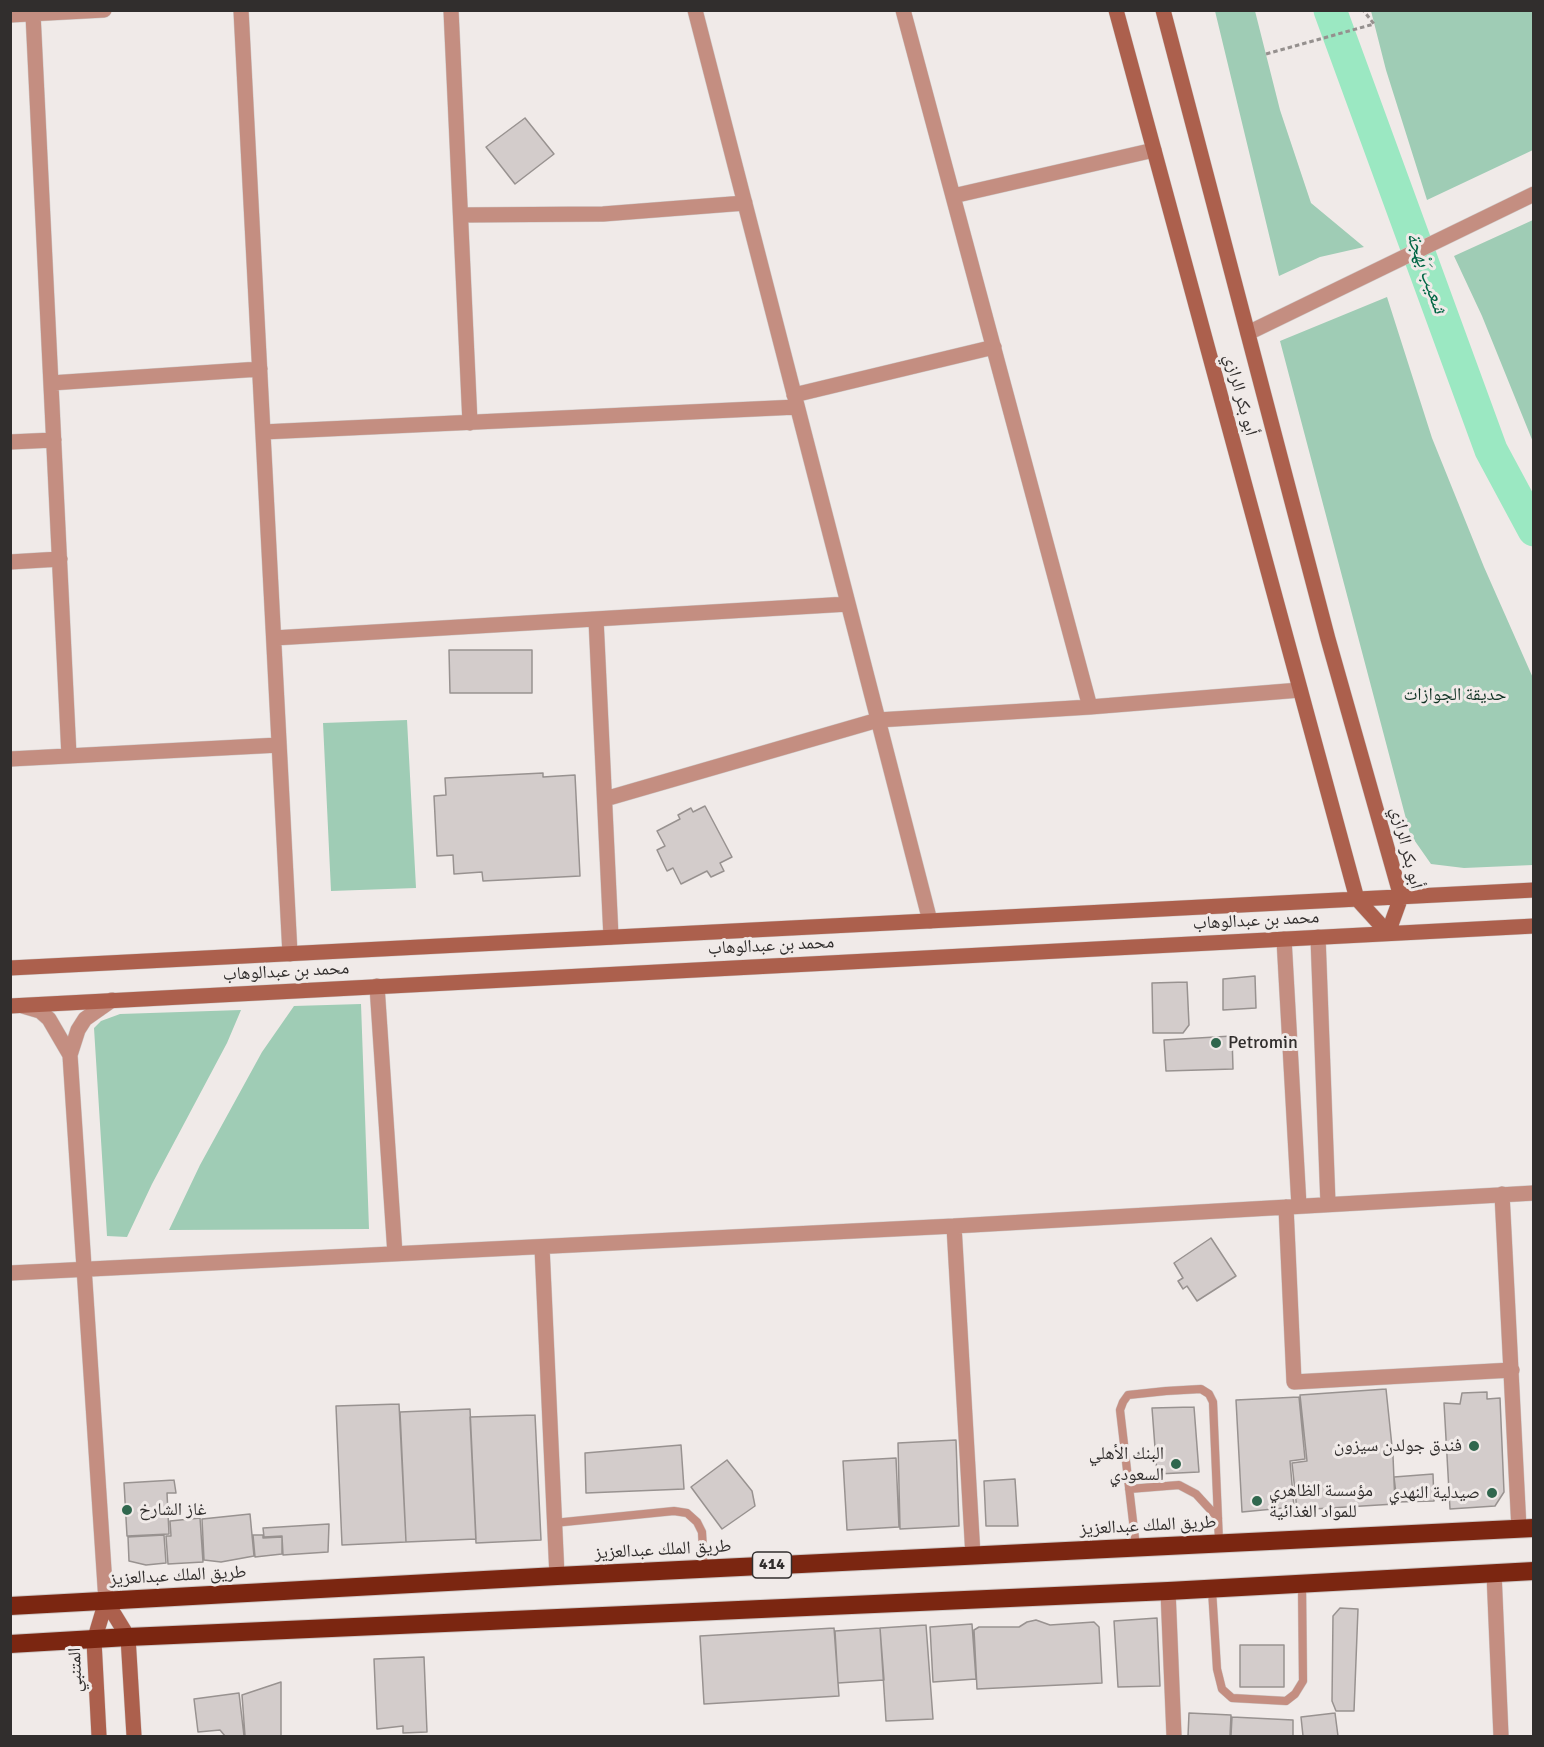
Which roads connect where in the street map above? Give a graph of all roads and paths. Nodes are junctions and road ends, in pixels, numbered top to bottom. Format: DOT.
graph roads {
  1 [pos="104,10"];
  2 [pos="241,10"];
  3 [pos="451,10"];
  4 [pos="695,10"];
  5 [pos="903,10"];
  6 [pos="1116,10"];
  7 [pos="1163,10"];
  8 [pos="1363,10"];
  9 [pos="33,14"];
  10 [pos="10,15"];
  11 [pos="1266,54"];
  12 [pos="1154,150"];
  13 [pos="1533,194"];
  14 [pos="953,196"];
  15 [pos="745,203"];
  16 [pos="461,215"];
  17 [pos="1248,333"];
  18 [pos="994,347"];
  19 [pos="260,369"];
  20 [pos="51,383"];
  21 [pos="796,401"];
  22 [pos="470,423"];
  23 [pos="263,432"];
  24 [pos="54,440"];
  25 [pos="10,442"];
  26 [pos="60,559"];
  27 [pos="10,562"];
  28 [pos="848,604"];
  29 [pos="596,619"];
  30 [pos="274,638"];
  31 [pos="1300,690"];
  32 [pos="1090,707"];
  33 [pos="878,720"];
  34 [pos="279,745"];
  35 [pos="69,756"];
  36 [pos="10,759"];
  37 [pos="605,799"];
  38 [pos="1533,890"];
  39 [pos="1401,897"];
  40 [pos="1357,899"];
  41 [pos="930,921"];
  42 [pos="1533,926"];
  43 [pos="1388,933"];
  44 [pos="611,937"];
  45 [pos="1318,937"];
  46 [pos="1284,939"];
  47 [pos="290,954"];
  48 [pos="10,968"];
  49 [pos="376,987"];
  50 [pos="112,1000"];
  51 [pos="15,1006"];
  52 [pos="70,1055"];
  53 [pos="1533,1192"];
  54 [pos="1502,1194"];
  55 [pos="1328,1204"];
  56 [pos="1292,1206"];
  57 [pos="954,1226"];
  58 [pos="542,1247"];
  59 [pos="395,1254"];
  60 [pos="84,1270"];
  61 [pos="10,1273"];
  62 [pos="1512,1370"];
  63 [pos="1129,1489"];
  64 [pos="1218,1518"];
  65 [pos="554,1523"];
  66 [pos="1526,1529"];
  67 [pos="1219,1544"];
  68 [pos="1136,1548"];
  69 [pos="973,1556"];
  70 [pos="704,1569"];
  71 [pos="1533,1571"];
  72 [pos="1494,1573"];
  73 [pos="557,1576"];
  74 [pos="1302,1584"];
  75 [pos="1212,1588"];
  76 [pos="1168,1591"];
  77 [pos="106,1601"];
  78 [pos="10,1606"];
  79 [pos="128,1637"];
  80 [pos="94,1641"];
  81 [pos="10,1644"];
  82 [pos="99,1737"];
  83 [pos="134,1737"];
  84 [pos="1174,1737"];
  85 [pos="1501,1737"];
  1 -- 9 [label="street"];
  2 -- 19 [label="street"];
  3 -- 16 [label="street"];
  4 -- 15 [label="street"];
  5 -- 14 [label="street"];
  6 -- 12 [label="street, أبو بكر الرازي"];
  7 -- 17 [label="street, أبو بكر الرازي"];
  8 -- 11 [label="path"];
  9 -- 10 [label="street"];
  9 -- 20 [label="street"];
  12 -- 14 [label="street"];
  12 -- 31 [label="street, أبو بكر الرازي"];
  13 -- 17 [label="street"];
  14 -- 18 [label="street"];
  15 -- 16 [label="street"];
  15 -- 21 [label="street"];
  16 -- 22 [label="street"];
  17 -- 39 [label="street, أبو بكر الرازي"];
  18 -- 21 [label="street"];
  18 -- 32 [label="street"];
  19 -- 20 [label="street"];
  19 -- 23 [label="street"];
  20 -- 24 [label="street"];
  21 -- 22 [label="street"];
  21 -- 28 [label="street"];
  22 -- 23 [label="street"];
  23 -- 30 [label="street"];
  24 -- 25 [label="street"];
  24 -- 26 [label="street"];
  26 -- 27 [label="street"];
  26 -- 35 [label="street"];
  28 -- 29 [label="street"];
  28 -- 33 [label="street"];
  29 -- 30 [label="street"];
  29 -- 37 [label="street"];
  30 -- 34 [label="street"];
  31 -- 32 [label="street"];
  31 -- 40 [label="street, أبو بكر الرازي"];
  32 -- 33 [label="street"];
  33 -- 37 [label="street"];
  33 -- 41 [label="street"];
  34 -- 35 [label="street"];
  34 -- 47 [label="street"];
  35 -- 36 [label="street"];
  37 -- 44 [label="street"];
  38 -- 39 [label="street, محمد بن عبدالوهاب"];
  39 -- 40 [label="street, محمد بن عبدالوهاب"];
  39 -- 43 [label="street, أبو بكر الرازي"];
  40 -- 41 [label="street, محمد بن عبدالوهاب"];
  40 -- 43 [label="street, أبو بكر الرازي"];
  41 -- 44 [label="street, محمد بن عبدالوهاب"];
  42 -- 43 [label="street, محمد بن عبدالوهاب"];
  43 -- 45 [label="street, محمد بن عبدالوهاب"];
  44 -- 47 [label="street, محمد بن عبدالوهاب"];
  45 -- 46 [label="street, محمد بن عبدالوهاب"];
  45 -- 55 [label="street"];
  46 -- 49 [label="street, محمد بن عبدالوهاب"];
  46 -- 56 [label="street"];
  47 -- 48 [label="street, محمد بن عبدالوهاب"];
  49 -- 50 [label="street, محمد بن عبدالوهاب"];
  49 -- 59 [label="street"];
  50 -- 51 [label="street, محمد بن عبدالوهاب"];
  50 -- 52 [label="street"];
  51 -- 52 [label="street"];
  52 -- 60 [label="street"];
  53 -- 54 [label="street"];
  54 -- 55 [label="street"];
  54 -- 62 [label="street"];
  55 -- 56 [label="street"];
  56 -- 57 [label="street"];
  56 -- 62 [label="street"];
  57 -- 58 [label="street"];
  57 -- 69 [label="street"];
  58 -- 59 [label="street"];
  58 -- 65 [label="street"];
  59 -- 60 [label="street"];
  60 -- 61 [label="street"];
  60 -- 77 [label="street"];
  62 -- 66 [label="street"];
  63 -- 64 [label="lane"];
  63 -- 64 [label="lane"];
  63 -- 68 [label="lane"];
  64 -- 67 [label="lane"];
  65 -- 70 [label="lane"];
  65 -- 73 [label="street"];
  66 -- 67 [label="highway, طريق الملك عبدالعزيز / 414"];
  67 -- 68 [label="highway, طريق الملك عبدالعزيز / 414"];
  68 -- 69 [label="highway, طريق الملك عبدالعزيز / 414"];
  69 -- 70 [label="highway, طريق الملك عبدالعزيز / 414"];
  70 -- 73 [label="highway, طريق الملك عبدالعزيز / 414"];
  71 -- 72 [label="highway"];
  72 -- 74 [label="highway"];
  72 -- 85 [label="street"];
  73 -- 77 [label="highway, طريق الملك عبدالعزيز / 414"];
  74 -- 75 [label="highway"];
  74 -- 75 [label="lane"];
  75 -- 76 [label="highway"];
  76 -- 79 [label="highway"];
  76 -- 84 [label="street"];
  77 -- 78 [label="highway, طريق الملك عبدالعزيز / 414"];
  77 -- 79 [label="street"];
  77 -- 80 [label="street, المتنبي"];
  79 -- 80 [label="highway"];
  79 -- 83 [label="street"];
  80 -- 81 [label="highway"];
  80 -- 82 [label="street, المتنبي"];
}
